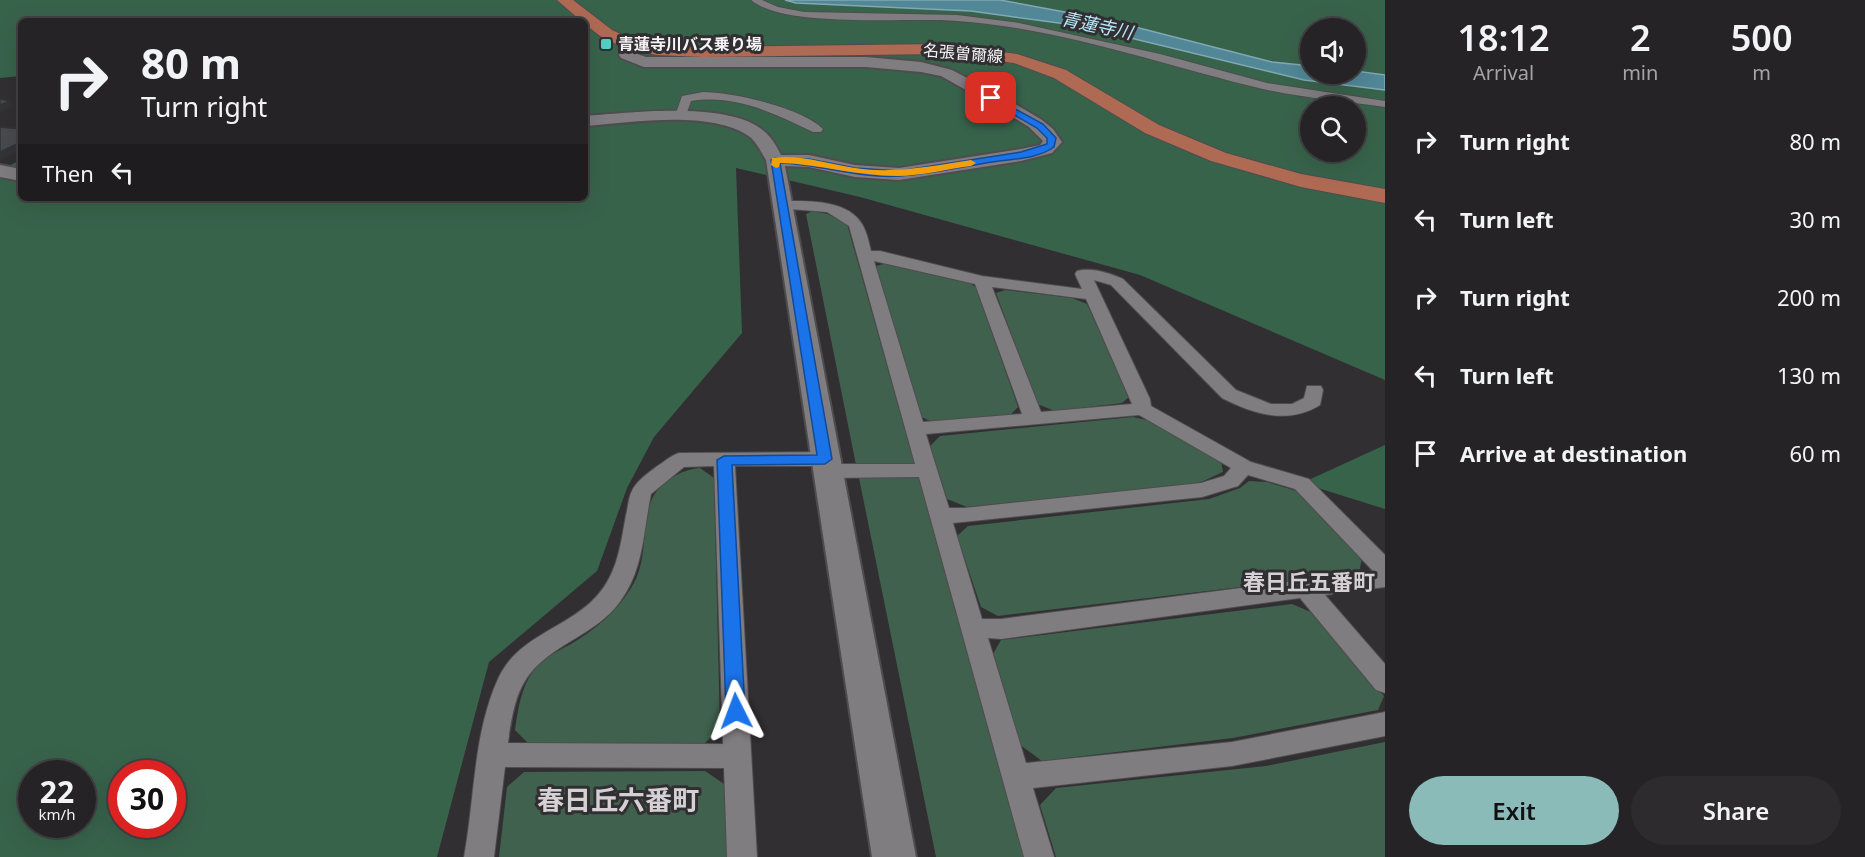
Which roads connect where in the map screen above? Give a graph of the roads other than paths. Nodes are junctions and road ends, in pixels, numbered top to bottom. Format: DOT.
graph roads {
  1 [pos="564,0"];
  2 [pos="755,0"];
  3 [pos="587,18"];
  4 [pos="588,19"];
  5 [pos="634,45"];
  6 [pos="1385,104"];
  7 [pos="681,117"];
  8 [pos="588,121"];
  9 [pos="817,129"];
  10 [pos="775,160"];
  11 [pos="0,171"];
  12 [pos="18,174"];
  13 [pos="1385,196"];
  14 [pos="782,206"];
  15 [pos="865,256"];
  16 [pos="982,281"];
  17 [pos="1093,295"];
  18 [pos="1314,390"];
  19 [pos="1142,409"];
  20 [pos="1034,420"];
  21 [pos="915,429"];
  22 [pos="724,460"];
  23 [pos="826,465"];
  24 [pos="1244,467"];
  25 [pos="916,471"];
  26 [pos="940,515"];
  27 [pos="1385,569"];
  28 [pos="1385,578"];
  29 [pos="1305,588"];
  30 [pos="973,628"];
  31 [pos="1385,682"];
  32 [pos="1385,724"];
  33 [pos="493,755"];
  34 [pos="738,756"];
  35 [pos="1015,777"];
  36 [pos="479,857"];
  37 [pos="742,857"];
  38 [pos="894,857"];
  39 [pos="1039,857"];
  1 -- 3 [label="main road, 名張曽爾線"];
  2 -- 6 [label="street"];
  4 -- 5 [label="main road, 名張曽爾線"];
  5 -- 10 [label="street"];
  5 -- 13 [label="main road, 名張曽爾線"];
  7 -- 8 [label="street"];
  7 -- 9 [label="street"];
  7 -- 10 [label="street"];
  10 -- 14 [label="street"];
  11 -- 12 [label="street"];
  14 -- 15 [label="street"];
  14 -- 23 [label="street"];
  15 -- 16 [label="street"];
  15 -- 21 [label="street"];
  16 -- 17 [label="street"];
  16 -- 20 [label="street"];
  17 -- 18 [label="street"];
  17 -- 19 [label="street"];
  19 -- 20 [label="street"];
  19 -- 24 [label="street"];
  20 -- 21 [label="street"];
  21 -- 26 [label="street"];
  22 -- 23 [label="street"];
  22 -- 33 [label="street"];
  22 -- 34 [label="street"];
  23 -- 25 [label="street"];
  23 -- 38 [label="street"];
  24 -- 26 [label="street"];
  24 -- 27 [label="street"];
  26 -- 30 [label="street"];
  28 -- 29 [label="street"];
  29 -- 30 [label="street"];
  29 -- 31 [label="street"];
  30 -- 35 [label="street"];
  32 -- 35 [label="street"];
  33 -- 34 [label="street"];
  33 -- 36 [label="street"];
  34 -- 37 [label="street"];
  35 -- 39 [label="street"];
}
